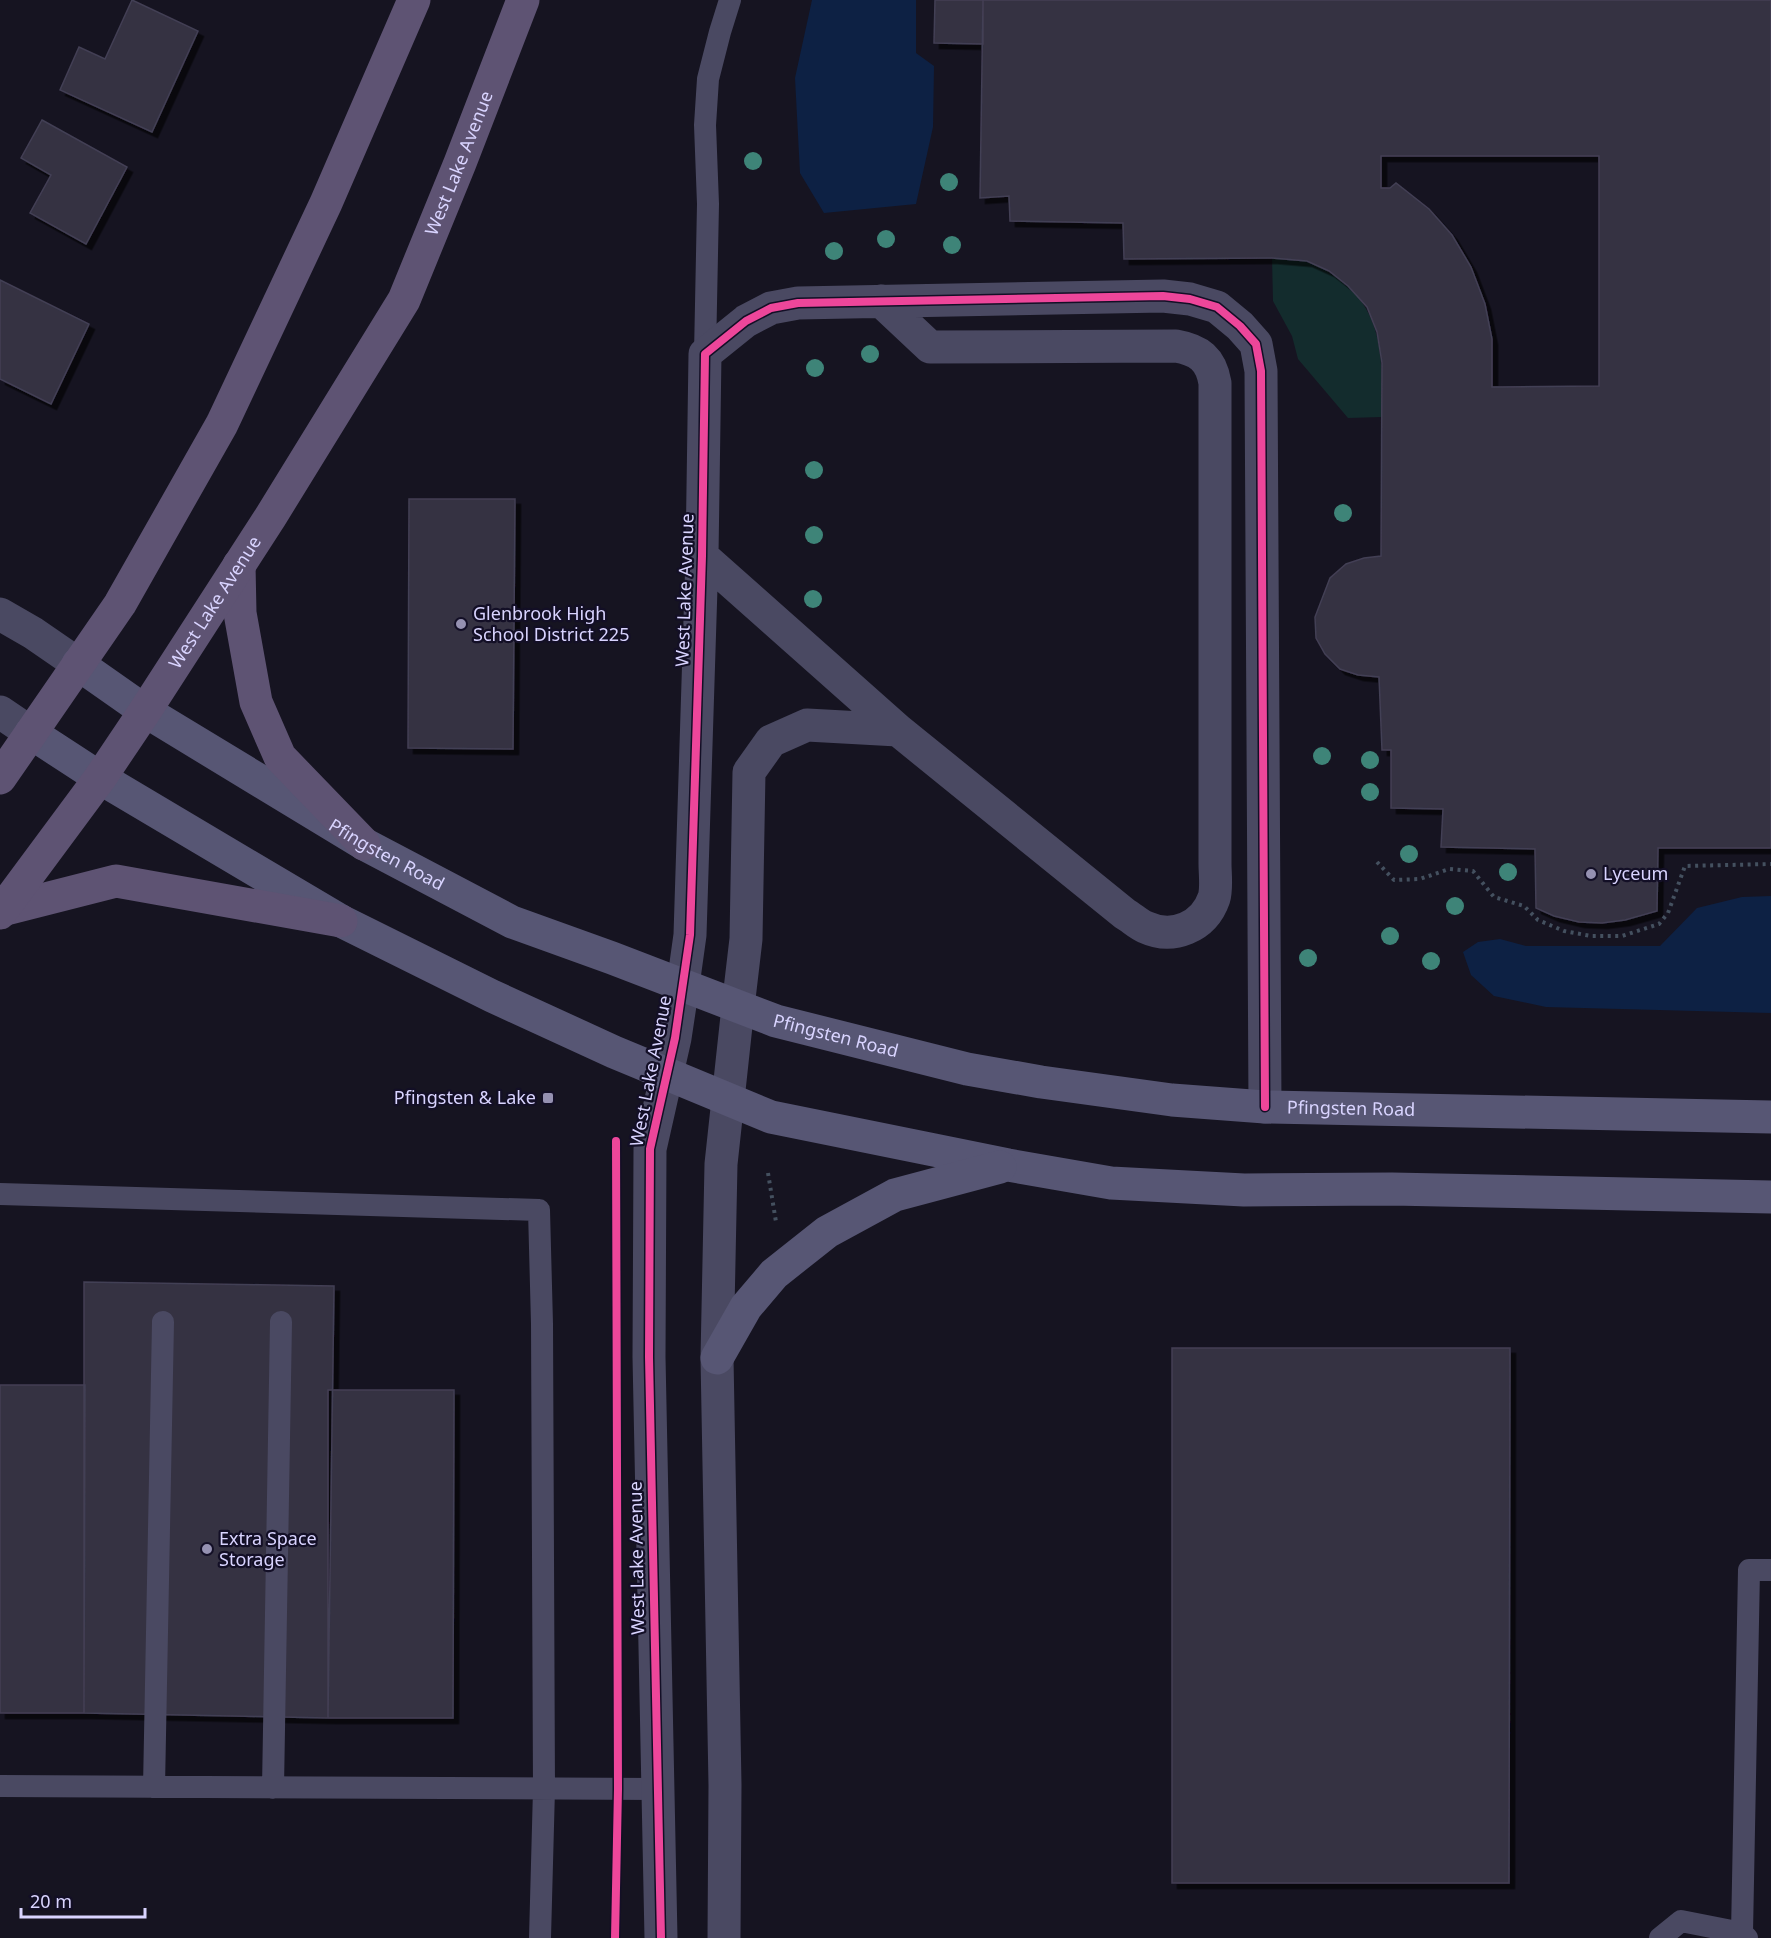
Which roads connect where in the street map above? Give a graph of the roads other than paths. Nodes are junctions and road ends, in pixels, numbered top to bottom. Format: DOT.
graph roads {
  1 [pos="414,0"];
  2 [pos="523,0"];
  3 [pos="730,0"];
  4 [pos="881,301"];
  5 [pos="705,354"];
  6 [pos="702,556"];
  7 [pos="239,565"];
  8 [pos="0,614"];
  9 [pos="78,664"];
  10 [pos="145,711"];
  11 [pos="0,712"];
  12 [pos="897,730"];
  13 [pos="31,733"];
  14 [pos="0,778"];
  15 [pos="100,778"];
  16 [pos="364,844"];
  17 [pos="1,911"];
  18 [pos="341,921"];
  19 [pos="683,985"];
  20 [pos="738,1007"];
  21 [pos="667,1074"];
  22 [pos="728,1099"];
  23 [pos="1265,1107"];
  24 [pos="1771,1117"];
  25 [pos="1008,1165"];
  26 [pos="0,1194"];
  27 [pos="1771,1197"];
  28 [pos="163,1323"];
  29 [pos="281,1323"];
  30 [pos="717,1358"];
  31 [pos="1771,1570"];
  32 [pos="0,1786"];
  33 [pos="154,1787"];
  34 [pos="273,1788"];
  35 [pos="544,1789"];
  36 [pos="657,1789"];
  37 [pos="1744,1936"];
  38 [pos="540,1938"];
  39 [pos="661,1938"];
  40 [pos="724,1938"];
  41 [pos="1660,1938"];
  1 -- 9 [label="main road"];
  2 -- 7 [label="main road, West Lake Avenue"];
  3 -- 5 [label="lane"];
  4 -- 5 [label="street"];
  4 -- 12 [label="street"];
  4 -- 23 [label="street"];
  5 -- 6 [label="street, West Lake Avenue"];
  6 -- 12 [label="street"];
  6 -- 19 [label="street, West Lake Avenue"];
  7 -- 10 [label="main road, West Lake Avenue"];
  7 -- 16 [label="main road"];
  8 -- 9 [label="street, Pfingsten Road"];
  9 -- 10 [label="main road, Pfingsten Road"];
  9 -- 13 [label="main road"];
  10 -- 15 [label="main road, West Lake Avenue"];
  10 -- 16 [label="main road, Pfingsten Road"];
  11 -- 13 [label="street"];
  12 -- 20 [label="street"];
  13 -- 14 [label="main road"];
  13 -- 15 [label="main road"];
  15 -- 17 [label="main road, West Lake Avenue"];
  15 -- 18 [label="main road"];
  16 -- 19 [label="main road, Pfingsten Road"];
  17 -- 18 [label="main road"];
  18 -- 21 [label="main road"];
  19 -- 20 [label="main road, Pfingsten Road"];
  19 -- 21 [label="street, West Lake Avenue"];
  20 -- 22 [label="street"];
  20 -- 23 [label="main road, Pfingsten Road"];
  21 -- 22 [label="main road"];
  21 -- 36 [label="street, West Lake Avenue"];
  22 -- 25 [label="main road"];
  22 -- 30 [label="street"];
  23 -- 24 [label="main road, Pfingsten Road"];
  25 -- 27 [label="main road"];
  25 -- 30 [label="main road"];
  26 -- 35 [label="lane"];
  28 -- 33 [label="lane"];
  29 -- 34 [label="lane"];
  30 -- 40 [label="street"];
  31 -- 37 [label="lane"];
  32 -- 33 [label="lane"];
  33 -- 34 [label="lane"];
  34 -- 35 [label="lane"];
  35 -- 36 [label="lane"];
  35 -- 38 [label="lane"];
  36 -- 39 [label="street, West Lake Avenue"];
  37 -- 41 [label="lane"];
}
